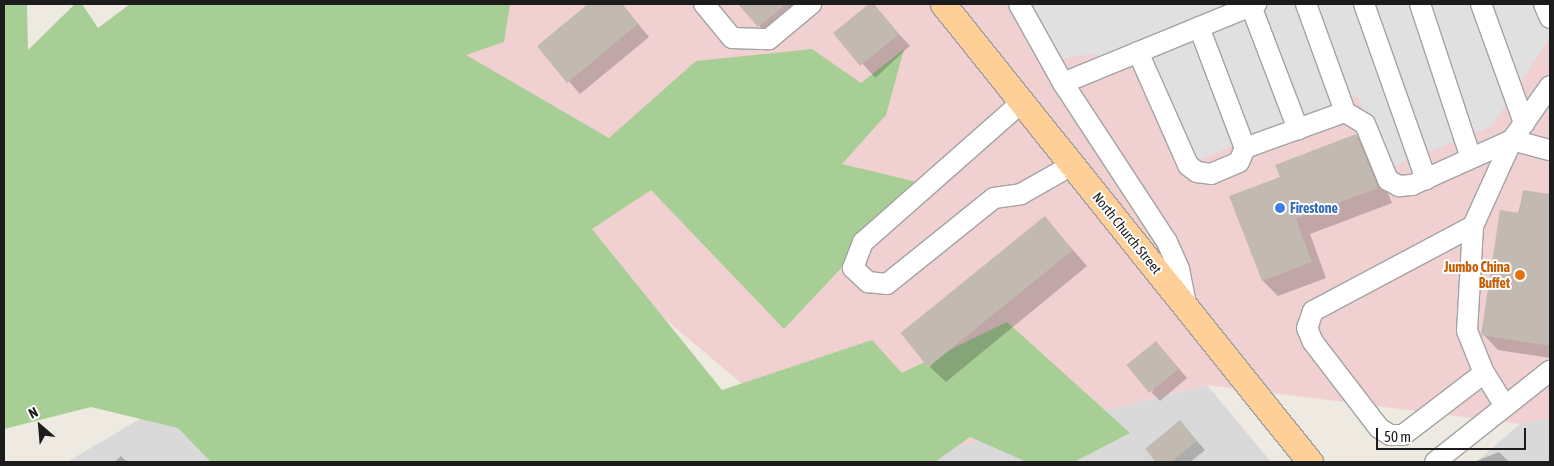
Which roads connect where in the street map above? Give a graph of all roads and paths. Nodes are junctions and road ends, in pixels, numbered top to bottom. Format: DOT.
graph roads {
  1 [pos="704,4"];
  2 [pos="810,4"];
  3 [pos="943,4"];
  4 [pos="1019,4"];
  5 [pos="1306,4"];
  6 [pos="1364,4"];
  7 [pos="1420,4"];
  8 [pos="1481,4"];
  9 [pos="1544,4"];
  10 [pos="1253,5"];
  11 [pos="1550,18"];
  12 [pos="1199,27"];
  13 [pos="1138,52"];
  14 [pos="1063,83"];
  15 [pos="1550,86"];
  16 [pos="1022,102"];
  17 [pos="1345,112"];
  18 [pos="1524,123"];
  19 [pos="1298,129"];
  20 [pos="1512,140"];
  21 [pos="1245,148"];
  22 [pos="1550,150"];
  23 [pos="1471,158"];
  24 [pos="1072,165"];
  25 [pos="1426,179"];
  26 [pos="1473,226"];
  27 [pos="1187,309"];
  28 [pos="1550,371"];
  29 [pos="1484,373"];
  30 [pos="1505,406"];
  31 [pos="1310,462"];
  32 [pos="1435,462"];
  1 -- 2 [label="street"];
  3 -- 16 [label="main road, North Church Street"];
  4 -- 14 [label="street"];
  5 -- 17 [label="street"];
  6 -- 25 [label="street"];
  7 -- 23 [label="street"];
  8 -- 18 [label="street"];
  9 -- 11 [label="street"];
  10 -- 12 [label="street"];
  10 -- 19 [label="street"];
  12 -- 13 [label="street"];
  12 -- 21 [label="street"];
  13 -- 14 [label="street"];
  13 -- 21 [label="street"];
  14 -- 27 [label="street"];
  15 -- 18 [label="street"];
  16 -- 24 [label="main road, North Church Street"];
  16 -- 24 [label="street"];
  17 -- 19 [label="street"];
  17 -- 25 [label="street"];
  18 -- 20 [label="street"];
  19 -- 21 [label="street"];
  20 -- 22 [label="street"];
  20 -- 23 [label="street"];
  20 -- 26 [label="street"];
  23 -- 25 [label="street"];
  24 -- 27 [label="main road, North Church Street"];
  26 -- 29 [label="street"];
  26 -- 29 [label="street"];
  27 -- 31 [label="main road, North Church Street"];
  28 -- 30 [label="street"];
  29 -- 30 [label="street"];
  30 -- 32 [label="street"];
}
